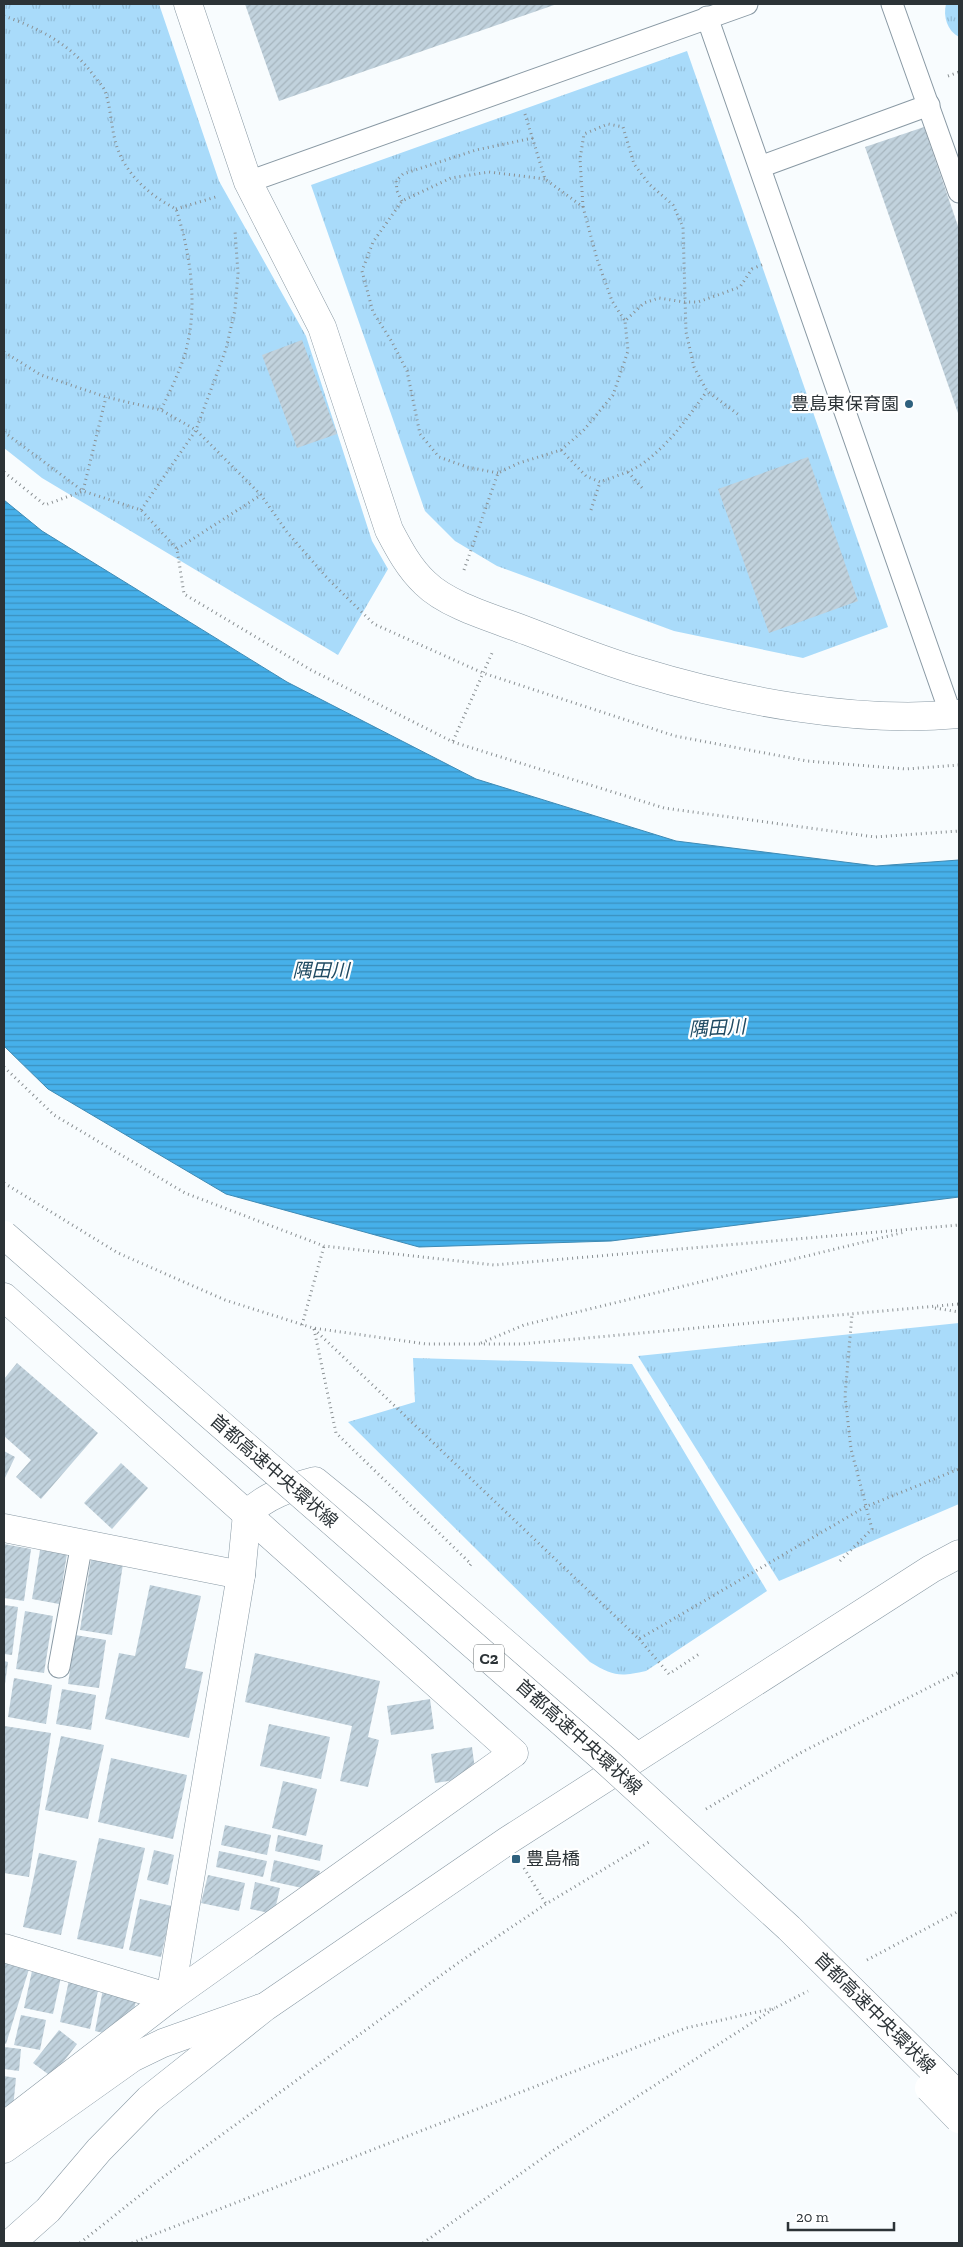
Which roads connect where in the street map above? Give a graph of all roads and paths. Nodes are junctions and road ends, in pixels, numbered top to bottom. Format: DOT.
graph roads {
  1 [pos="188,4"];
  2 [pos="747,4"];
  3 [pos="892,4"];
  4 [pos="4,16"];
  5 [pos="707,17"];
  6 [pos="929,105"];
  7 [pos="523,106"];
  8 [pos="533,138"];
  9 [pos="760,167"];
  10 [pos="546,179"];
  11 [pos="248,182"];
  12 [pos="959,192"];
  13 [pos="220,196"];
  14 [pos="402,201"];
  15 [pos="584,207"];
  16 [pos="176,209"];
  17 [pos="234,230"];
  18 [pos="790,253"];
  19 [pos="684,302"];
  20 [pos="625,321"];
  21 [pos="4,352"];
  22 [pos="707,391"];
  23 [pos="106,397"];
  24 [pos="161,410"];
  25 [pos="739,414"];
  26 [pos="196,430"];
  27 [pos="4,432"];
  28 [pos="561,450"];
  29 [pos="4,472"];
  30 [pos="628,472"];
  31 [pos="498,473"];
  32 [pos="600,482"];
  33 [pos="644,490"];
  34 [pos="83,491"];
  35 [pos="261,495"];
  36 [pos="141,510"];
  37 [pos="591,510"];
  38 [pos="177,549"];
  39 [pos="453,601"];
  40 [pos="483,673"];
  41 [pos="955,714"];
  42 [pos="453,742"];
  43 [pos="959,765"];
  44 [pos="959,831"];
  45 [pos="4,1067"];
  46 [pos="4,1183"];
  47 [pos="959,1225"];
  48 [pos="915,1230"];
  49 [pos="4,1235"];
  50 [pos="324,1246"];
  51 [pos="4,1260"];
  52 [pos="4,1297"];
  53 [pos="959,1304"];
  54 [pos="932,1307"];
  55 [pos="959,1312"];
  56 [pos="852,1314"];
  57 [pos="302,1325"];
  58 [pos="313,1328"];
  59 [pos="477,1344"];
  60 [pos="959,1469"];
  61 [pos="864,1507"];
  62 [pos="247,1514"];
  63 [pos="4,1528"];
  64 [pos="82,1543"];
  65 [pos="959,1554"];
  66 [pos="840,1561"];
  67 [pos="466,1570"];
  68 [pos="241,1575"];
  69 [pos="639,1639"];
  70 [pos="699,1654"];
  71 [pos="59,1667"];
  72 [pos="637,1757"];
  73 [pos="507,1841"];
  74 [pos="546,1904"];
  75 [pos="4,1948"];
  76 [pos="458,1963"];
  77 [pos="170,1998"];
  78 [pos="264,2007"];
  79 [pos="959,2096"];
  80 [pos="959,2119"];
  81 [pos="4,2126"];
  82 [pos="4,2149"];
  83 [pos="11,2243"];
  84 [pos="80,2243"];
  85 [pos="132,2243"];
  86 [pos="423,2243"];
  1 -- 11 [label="main road"];
  2 -- 5 [label="lane"];
  3 -- 6 [label="lane"];
  4 -- 16 [label="path"];
  5 -- 9 [label="lane"];
  5 -- 11 [label="lane"];
  6 -- 9 [label="lane"];
  6 -- 12 [label="lane"];
  7 -- 8 [label="path"];
  8 -- 10 [label="path"];
  8 -- 14 [label="path"];
  9 -- 18 [label="lane"];
  10 -- 14 [label="path"];
  10 -- 15 [label="path"];
  11 -- 39 [label="main road"];
  13 -- 16 [label="path"];
  14 -- 31 [label="path"];
  15 -- 19 [label="path"];
  15 -- 20 [label="path"];
  16 -- 24 [label="path"];
  17 -- 26 [label="path"];
  18 -- 19 [label="path"];
  18 -- 41 [label="lane"];
  19 -- 20 [label="path"];
  19 -- 22 [label="path"];
  20 -- 28 [label="path"];
  21 -- 23 [label="path"];
  22 -- 25 [label="path"];
  22 -- 30 [label="path"];
  23 -- 24 [label="path"];
  23 -- 34 [label="path"];
  24 -- 26 [label="path"];
  26 -- 35 [label="path"];
  26 -- 36 [label="path"];
  27 -- 34 [label="path"];
  28 -- 31 [label="path"];
  28 -- 32 [label="path"];
  29 -- 34 [label="path"];
  30 -- 32 [label="path"];
  30 -- 33 [label="path"];
  31 -- 39 [label="path"];
  32 -- 37 [label="path"];
  34 -- 36 [label="path"];
  35 -- 38 [label="path"];
  35 -- 40 [label="path"];
  36 -- 38 [label="path"];
  38 -- 42 [label="path"];
  39 -- 41 [label="main road"];
  40 -- 42 [label="path"];
  40 -- 43 [label="path"];
  42 -- 44 [label="path"];
  45 -- 50 [label="path"];
  46 -- 57 [label="path"];
  47 -- 48 [label="path"];
  48 -- 50 [label="path"];
  48 -- 59 [label="path"];
  49 -- 79 [label="main road, 首都高速中央環状線 / C2, bridge"];
  50 -- 57 [label="path"];
  51 -- 80 [label="main road, 首都高速中央環状線 / C2, bridge"];
  52 -- 62 [label="main road"];
  53 -- 54 [label="path"];
  54 -- 55 [label="path"];
  54 -- 56 [label="path"];
  56 -- 59 [label="path"];
  56 -- 61 [label="path"];
  57 -- 58 [label="path"];
  58 -- 59 [label="path"];
  58 -- 67 [label="path"];
  58 -- 69 [label="path"];
  60 -- 61 [label="path"];
  61 -- 66 [label="path"];
  61 -- 69 [label="path"];
  62 -- 68 [label="main road"];
  62 -- 72 [label="main road"];
  62 -- 77 [label="main road"];
  63 -- 64 [label="main road"];
  64 -- 68 [label="main road"];
  64 -- 71 [label="lane"];
  65 -- 72 [label="main road"];
  68 -- 77 [label="main road"];
  69 -- 70 [label="path"];
  72 -- 73 [label="main road"];
  73 -- 74 [label="path"];
  73 -- 78 [label="main road"];
  75 -- 77 [label="main road"];
  76 -- 84 [label="path"];
  77 -- 81 [label="main road"];
  78 -- 82 [label="main road"];
  78 -- 83 [label="main road"];
  85 -- 86 [label="path"];
}
